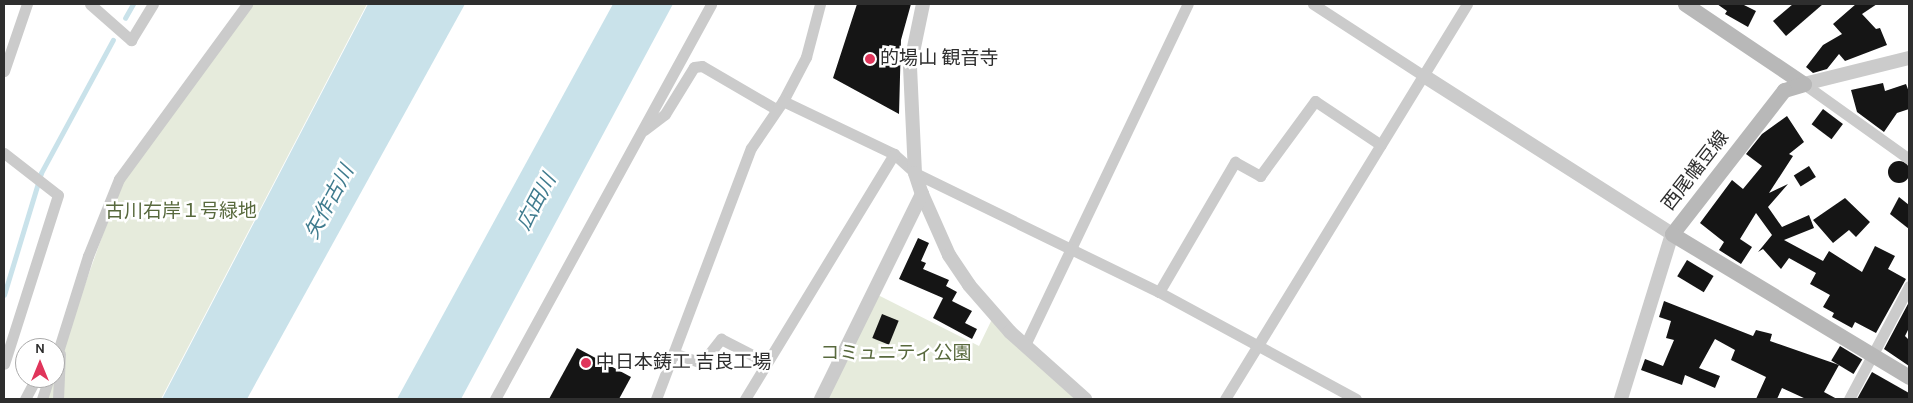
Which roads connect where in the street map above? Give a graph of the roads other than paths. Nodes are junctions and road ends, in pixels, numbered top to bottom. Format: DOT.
graph roads {
  1 [pos="27,4"];
  2 [pos="90,4"];
  3 [pos="153,4"];
  4 [pos="247,4"];
  5 [pos="711,4"];
  6 [pos="820,4"];
  7 [pos="923,4"];
  8 [pos="1188,4"];
  9 [pos="1313,4"];
  10 [pos="1467,4"];
  11 [pos="1686,4"];
  12 [pos="1909,58"];
  13 [pos="4,72"];
  14 [pos="1424,76"];
  15 [pos="1804,84"];
  16 [pos="779,105"];
  17 [pos="641,133"];
  18 [pos="1381,145"];
  19 [pos="4,153"];
  20 [pos="894,154"];
  21 [pos="1909,159"];
  22 [pos="915,172"];
  23 [pos="922,194"];
  24 [pos="1672,234"];
  25 [pos="1071,250"];
  26 [pos="1909,286"];
  27 [pos="1159,292"];
  28 [pos="60,338"];
  29 [pos="1024,345"];
  30 [pos="1258,345"];
  31 [pos="673,353"];
  32 [pos="1872,355"];
  33 [pos="766,362"];
  34 [pos="4,364"];
  35 [pos="1909,377"];
  36 [pos="495,399"];
  37 [pos="656,399"];
  38 [pos="745,399"];
  39 [pos="821,399"];
  40 [pos="1085,399"];
  41 [pos="1225,399"];
  42 [pos="1356,399"];
  43 [pos="1621,399"];
  44 [pos="1849,399"];
  1 -- 13 [label="street"];
  2 -- 3 [label="street"];
  4 -- 28 [label="street"];
  5 -- 17 [label="street"];
  6 -- 16 [label="street"];
  7 -- 22 [label="street"];
  8 -- 25 [label="street"];
  9 -- 14 [label="street"];
  10 -- 14 [label="street"];
  11 -- 15 [label="main road"];
  12 -- 15 [label="street"];
  14 -- 18 [label="street"];
  14 -- 24 [label="street"];
  15 -- 21 [label="street"];
  15 -- 24 [label="main road, 西尾幡豆線"];
  16 -- 17 [label="street"];
  16 -- 20 [label="street"];
  16 -- 31 [label="street"];
  17 -- 36 [label="street"];
  18 -- 27 [label="street"];
  18 -- 30 [label="street"];
  19 -- 34 [label="street"];
  20 -- 22 [label="street"];
  20 -- 33 [label="street"];
  22 -- 23 [label="street"];
  22 -- 25 [label="street"];
  23 -- 29 [label="street"];
  23 -- 39 [label="street"];
  24 -- 32 [label="main road, 西尾幡豆線"];
  24 -- 43 [label="street"];
  25 -- 27 [label="street"];
  25 -- 29 [label="street"];
  26 -- 32 [label="street"];
  27 -- 30 [label="street"];
  29 -- 40 [label="street"];
  30 -- 41 [label="street"];
  30 -- 42 [label="street"];
  31 -- 33 [label="street"];
  31 -- 37 [label="street"];
  32 -- 35 [label="main road, 西尾幡豆線"];
  32 -- 44 [label="street"];
  33 -- 38 [label="street"];
}
